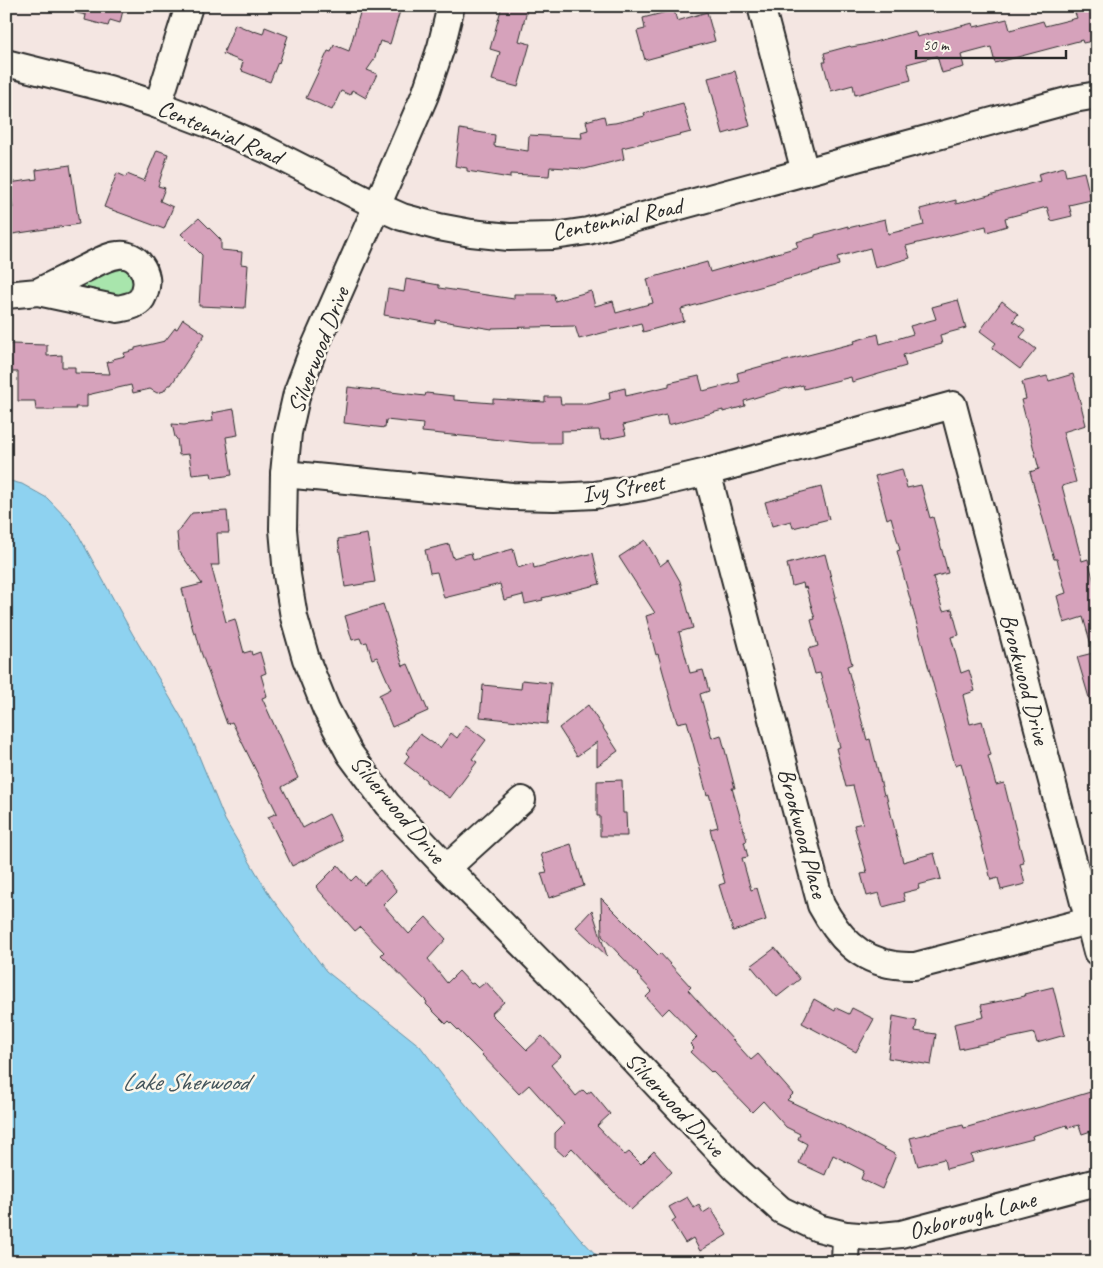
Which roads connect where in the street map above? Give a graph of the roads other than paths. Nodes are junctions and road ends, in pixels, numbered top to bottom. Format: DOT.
graph roads {
  1 [pos="189,6"];
  2 [pos="451,6"];
  3 [pos="761,6"];
  4 [pos="6,63"];
  5 [pos="1097,95"];
  6 [pos="158,105"];
  7 [pos="804,172"];
  8 [pos="377,206"];
  9 [pos="38,292"];
  10 [pos="6,295"];
  11 [pos="953,405"];
  12 [pos="707,472"];
  13 [pos="284,474"];
  14 [pos="522,800"];
  15 [pos="447,868"];
  16 [pos="1088,921"];
  17 [pos="1097,952"];
  18 [pos="1097,1182"];
  19 [pos="846,1235"];
  20 [pos="845,1262"];
  1 -- 6 [label="street"];
  2 -- 8 [label="street, Silverwood Drive"];
  3 -- 7 [label="street"];
  4 -- 6 [label="street, Centennial Road"];
  5 -- 7 [label="street, Centennial Road"];
  6 -- 8 [label="street, Centennial Road"];
  7 -- 8 [label="street, Centennial Road"];
  8 -- 13 [label="street, Silverwood Drive"];
  9 -- 10 [label="street"];
  11 -- 12 [label="street, Ivy Street"];
  11 -- 16 [label="street, Brookwood Drive"];
  12 -- 13 [label="street, Ivy Street"];
  12 -- 16 [label="street, Brookwood Place"];
  13 -- 15 [label="street, Silverwood Drive"];
  14 -- 15 [label="street"];
  15 -- 19 [label="street, Silverwood Drive"];
  16 -- 17 [label="street, Brookwood Drive"];
  18 -- 19 [label="street, Oxborough Lane"];
  19 -- 20 [label="street"];
}
